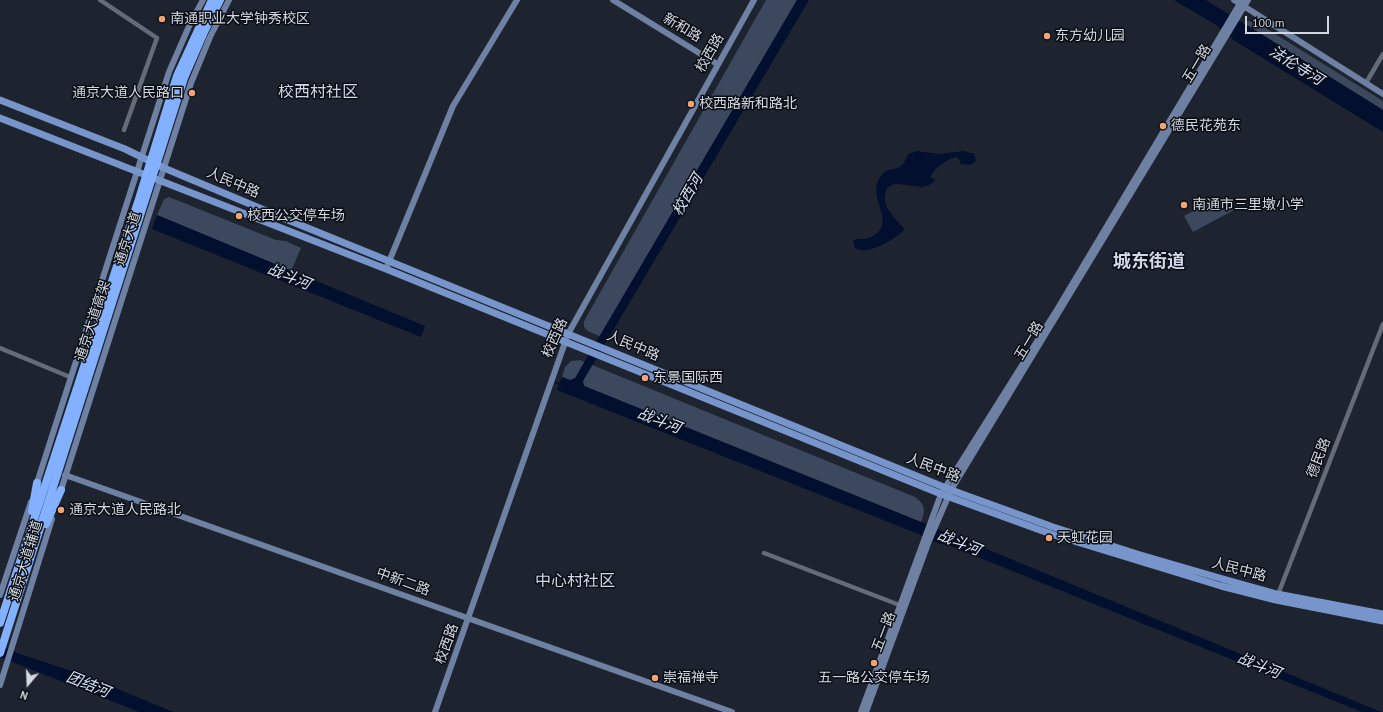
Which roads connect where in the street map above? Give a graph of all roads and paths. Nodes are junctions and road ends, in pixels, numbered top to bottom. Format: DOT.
graph roads {
  1 [pos="100,0"];
  2 [pos="203,0"];
  3 [pos="212,0"];
  4 [pos="220,0"];
  5 [pos="229,0"];
  6 [pos="517,0"];
  7 [pos="613,0"];
  8 [pos="754,0"];
  9 [pos="1248,0"];
  10 [pos="1240,2"];
  11 [pos="1383,54"];
  12 [pos="717,64"];
  13 [pos="1366,83"];
  14 [pos="1383,94"];
  15 [pos="0,100"];
  16 [pos="157,110"];
  17 [pos="0,118"];
  18 [pos="179,118"];
  19 [pos="124,130"];
  20 [pos="142,158"];
  21 [pos="164,168"];
  22 [pos="138,172"];
  23 [pos="160,180"];
  24 [pos="390,261"];
  25 [pos="386,269"];
  26 [pos="1383,324"];
  27 [pos="568,334"];
  28 [pos="565,342"];
  29 [pos="0,348"];
  30 [pos="70,377"];
  31 [pos="65,436"];
  32 [pos="65,475"];
  33 [pos="37,483"];
  34 [pos="61,490"];
  35 [pos="946,492"];
  36 [pos="927,540"];
  37 [pos="764,553"];
  38 [pos="18,566"];
  39 [pos="25,575"];
  40 [pos="0,595"];
  41 [pos="1277,597"];
  42 [pos="906,607"];
  43 [pos="1383,614"];
  44 [pos="469,618"];
  45 [pos="1383,621"];
  46 [pos="0,623"];
  47 [pos="0,653"];
  48 [pos="0,685"];
  49 [pos="435,712"];
  50 [pos="732,712"];
  51 [pos="861,712"];
  52 [pos="866,712"];
  1 -- 19 [label="street"];
  2 -- 16 [label="street, 通京大道"];
  3 -- 31 [label="highway, 通京大道高架"];
  4 -- 31 [label="highway, 通京大道高架"];
  5 -- 18 [label="street, 通京大道"];
  6 -- 24 [label="street"];
  7 -- 12 [label="street, 新和路"];
  8 -- 12 [label="street, 校西路"];
  9 -- 10 [label="street, 五一路"];
  10 -- 13 [label="street"];
  10 -- 35 [label="street, 五一路"];
  11 -- 13 [label="street"];
  12 -- 27 [label="street, 校西路"];
  13 -- 14 [label="street"];
  15 -- 20 [label="main road, 人民中路"];
  16 -- 18 [label="street"];
  16 -- 20 [label="street, 通京大道"];
  17 -- 22 [label="main road, 人民中路"];
  18 -- 21 [label="street, 通京大道"];
  20 -- 21 [label="main road, 人民中路"];
  20 -- 22 [label="street, 通京大道"];
  21 -- 23 [label="street, 通京大道"];
  21 -- 24 [label="main road, 人民中路"];
  22 -- 23 [label="main road, 人民中路"];
  22 -- 30 [label="street, 通京大道"];
  23 -- 25 [label="main road, 人民中路"];
  23 -- 32 [label="street, 通京大道"];
  24 -- 25 [label="street"];
  24 -- 27 [label="main road, 人民中路"];
  25 -- 28 [label="main road, 人民中路"];
  26 -- 41 [label="street, 德民路"];
  27 -- 28 [label="street, 校西路"];
  27 -- 35 [label="main road, 人民中路"];
  28 -- 35 [label="main road, 人民中路"];
  28 -- 44 [label="street, 校西路"];
  29 -- 30 [label="street"];
  30 -- 33 [label="street, 通京大道"];
  31 -- 38 [label="highway, 通京大道高架"];
  31 -- 39 [label="highway, 通京大道高架"];
  32 -- 34 [label="street, 通京大道"];
  32 -- 44 [label="street, 中新二路"];
  33 -- 38 [label="highway"];
  33 -- 40 [label="street, 通京大道辅道"];
  34 -- 39 [label="highway"];
  34 -- 48 [label="street, 通京大道辅道"];
  35 -- 36 [label="street, 五一路"];
  35 -- 41 [label="main road, 人民中路"];
  36 -- 42 [label="street, 五一路"];
  36 -- 51 [label="street, 五一路"];
  37 -- 42 [label="street"];
  38 -- 46 [label="highway, 通京大道高架"];
  39 -- 47 [label="highway, 通京大道高架"];
  41 -- 43 [label="main road, 人民中路"];
  41 -- 45 [label="main road, 人民中路"];
  42 -- 52 [label="street, 五一路"];
  44 -- 49 [label="street, 校西路"];
  44 -- 50 [label="street, 中新二路"];
}
